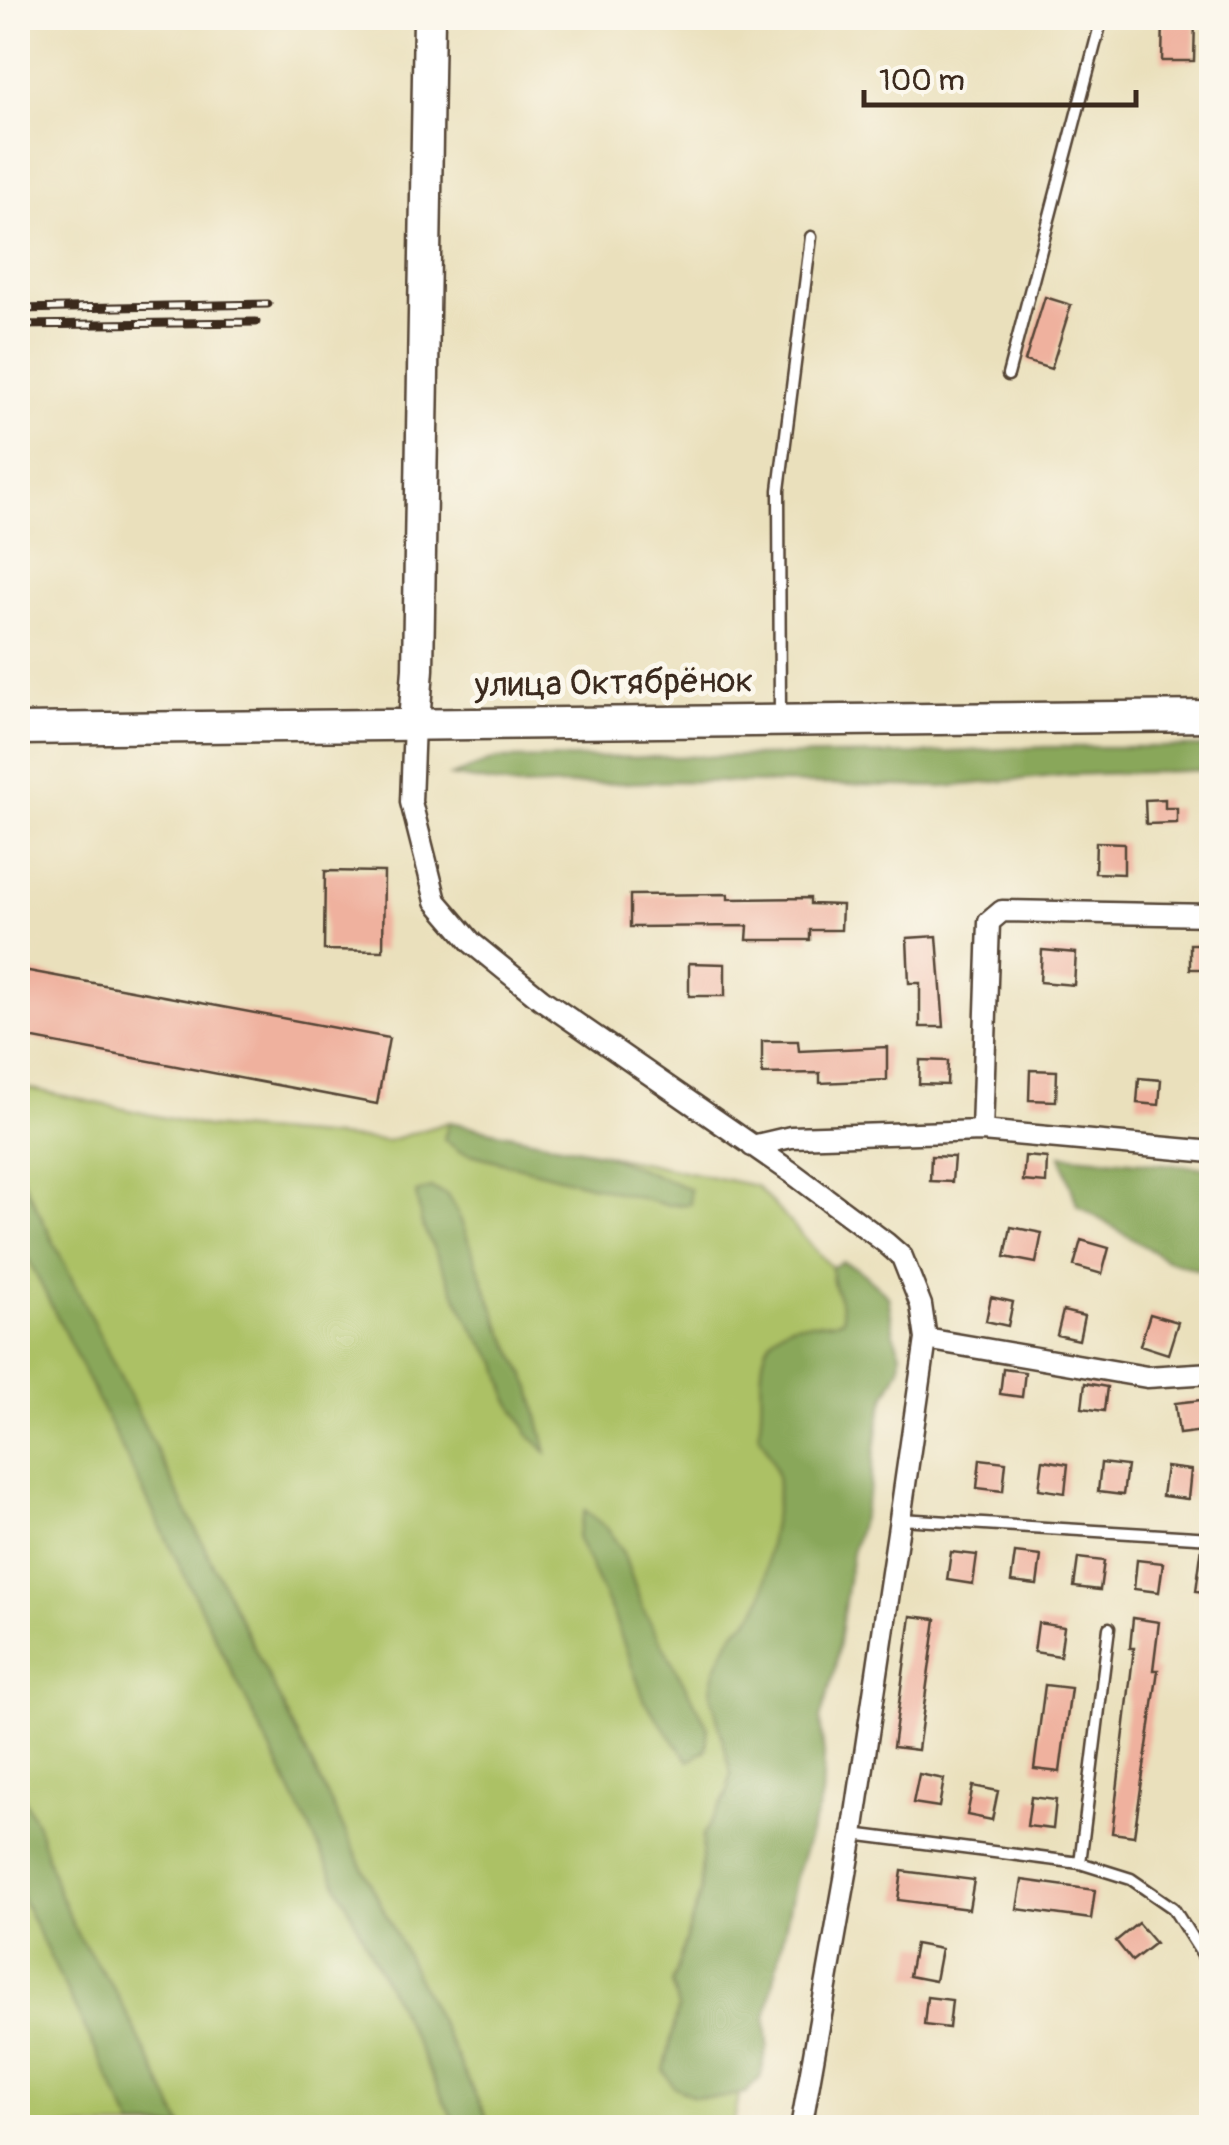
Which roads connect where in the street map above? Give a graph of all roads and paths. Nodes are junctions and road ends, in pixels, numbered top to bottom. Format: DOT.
graph roads {
  1 [pos="429,18"];
  2 [pos="1102,18"];
  3 [pos="811,237"];
  4 [pos="1008,376"];
  5 [pos="1212,716"];
  6 [pos="780,719"];
  7 [pos="414,723"];
  8 [pos="18,729"];
  9 [pos="1212,915"];
  10 [pos="982,1131"];
  11 [pos="752,1146"];
  12 [pos="1212,1152"];
  13 [pos="926,1339"];
  14 [pos="1212,1373"];
  15 [pos="900,1519"];
  16 [pos="1212,1538"];
  17 [pos="1109,1628"];
  18 [pos="853,1834"];
  19 [pos="1080,1863"];
  20 [pos="1212,1978"];
  21 [pos="801,2128"];
  1 -- 7 [label="street"];
  2 -- 4 [label="lane"];
  3 -- 6 [label="lane"];
  5 -- 6 [label="street, улица Октябрёнок"];
  6 -- 7 [label="street, улица Октябрёнок"];
  7 -- 8 [label="street, улица Октябрёнок"];
  7 -- 11 [label="street"];
  9 -- 10 [label="street"];
  10 -- 11 [label="street"];
  10 -- 12 [label="street"];
  11 -- 13 [label="street"];
  13 -- 14 [label="street"];
  13 -- 15 [label="street"];
  15 -- 16 [label="lane"];
  15 -- 18 [label="street"];
  17 -- 19 [label="lane"];
  18 -- 19 [label="lane"];
  18 -- 21 [label="street"];
  19 -- 20 [label="lane"];
}
